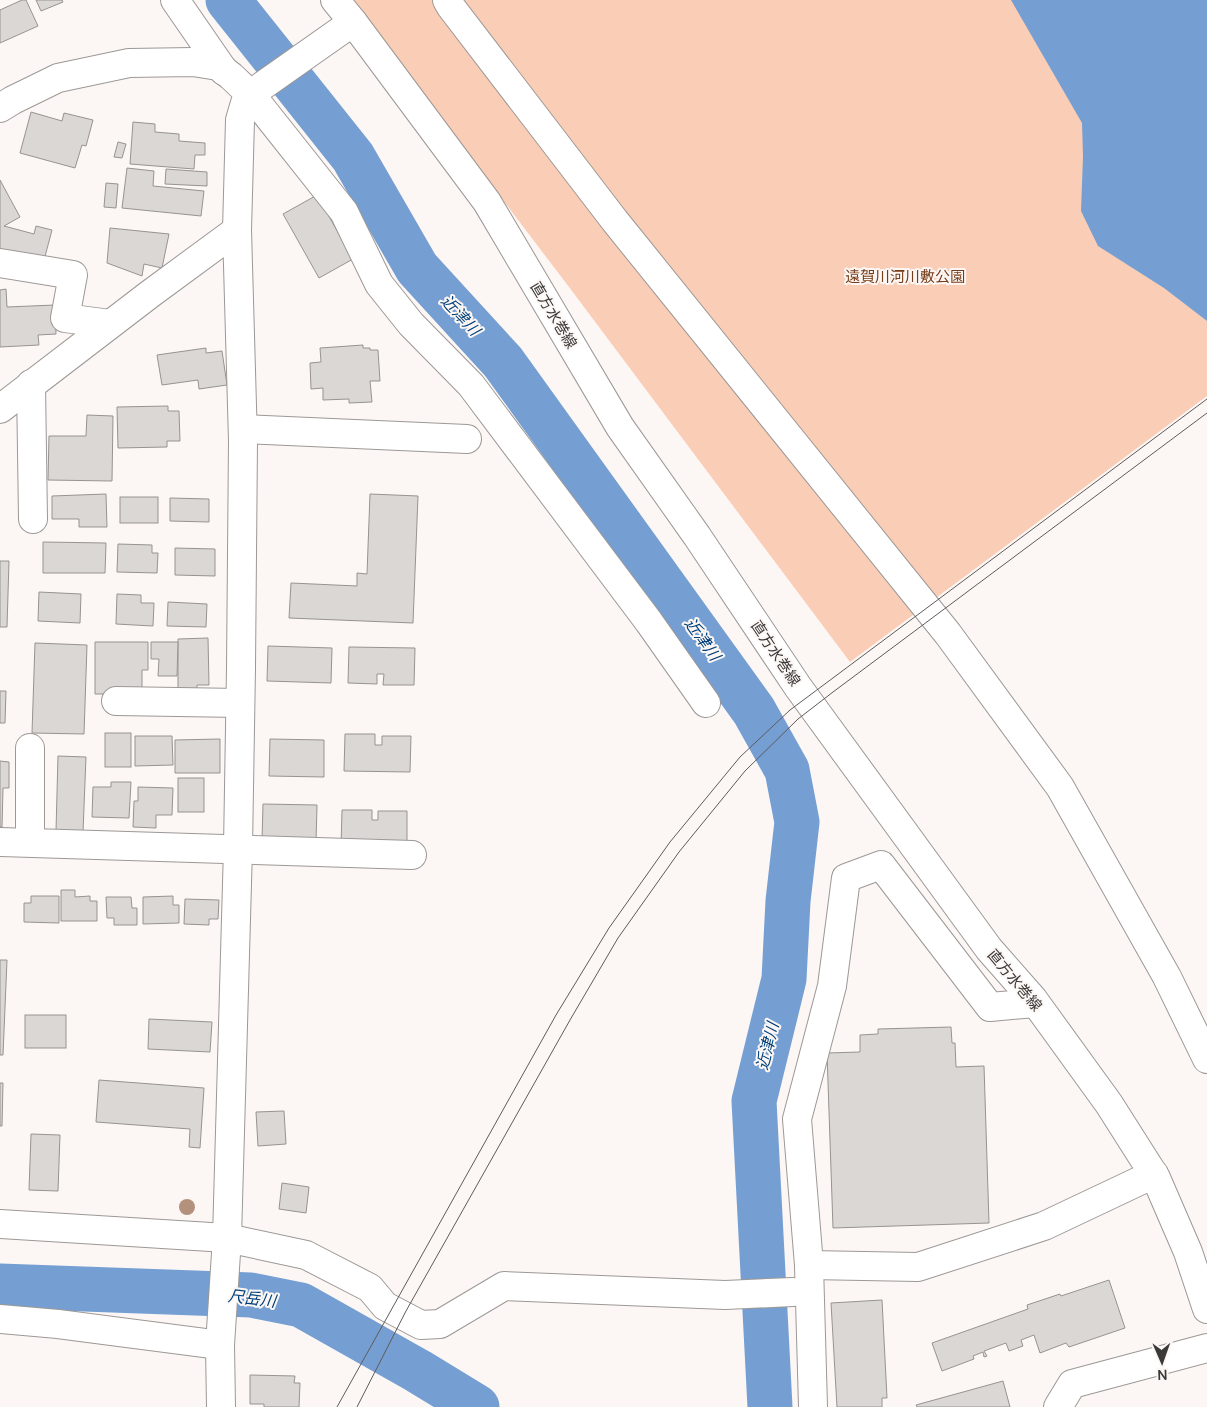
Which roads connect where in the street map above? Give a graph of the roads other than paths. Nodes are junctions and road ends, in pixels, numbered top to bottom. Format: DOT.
graph roads {
  1 [pos="176,0"];
  2 [pos="335,0"];
  3 [pos="448,0"];
  4 [pos="353,22"];
  5 [pos="224,71"];
  6 [pos="257,91"];
  7 [pos="0,108"];
  8 [pos="237,230"];
  9 [pos="0,263"];
  10 [pos="110,324"];
  11 [pos="31,384"];
  12 [pos="0,409"];
  13 [pos="243,429"];
  14 [pos="467,439"];
  15 [pos="33,519"];
  16 [pos="116,701"];
  17 [pos="240,703"];
  18 [pos="706,703"];
  19 [pos="30,748"];
  20 [pos="0,842"];
  21 [pos="30,842"];
  22 [pos="238,848"];
  23 [pos="412,855"];
  24 [pos="1035,1003"];
  25 [pos="1207,1059"];
  26 [pos="1154,1174"];
  27 [pos="0,1224"];
  28 [pos="227,1238"];
  29 [pos="808,1265"];
  30 [pos="793,1292"];
  31 [pos="1207,1309"];
  32 [pos="0,1319"];
  33 [pos="220,1345"];
  34 [pos="1207,1348"];
  35 [pos="221,1407"];
  36 [pos="813,1407"];
  37 [pos="1058,1407"];
  1 -- 5 [label="street"];
  2 -- 4 [label="street, 直方水巻線"];
  3 -- 25 [label="street"];
  4 -- 6 [label="street"];
  4 -- 24 [label="street, 直方水巻線"];
  5 -- 6 [label="street"];
  5 -- 7 [label="street"];
  6 -- 8 [label="street"];
  6 -- 18 [label="street"];
  8 -- 10 [label="street"];
  8 -- 13 [label="street"];
  9 -- 10 [label="street"];
  10 -- 11 [label="street"];
  11 -- 12 [label="street"];
  11 -- 15 [label="street"];
  13 -- 14 [label="street"];
  13 -- 17 [label="street"];
  16 -- 17 [label="street"];
  17 -- 22 [label="street"];
  19 -- 21 [label="street"];
  20 -- 21 [label="street"];
  21 -- 22 [label="street"];
  22 -- 23 [label="street"];
  22 -- 28 [label="street"];
  24 -- 26 [label="street, 直方水巻線"];
  24 -- 29 [label="street"];
  26 -- 29 [label="street"];
  26 -- 31 [label="street, 直方水巻線"];
  27 -- 28 [label="street"];
  28 -- 30 [label="street"];
  28 -- 33 [label="street"];
  29 -- 36 [label="street"];
  32 -- 33 [label="street"];
  33 -- 35 [label="street"];
  34 -- 37 [label="street"];
}
